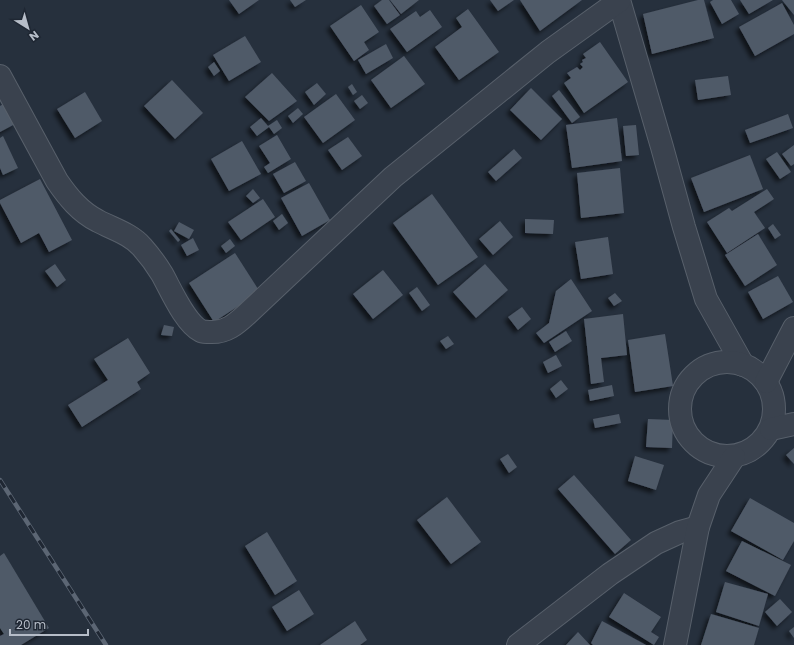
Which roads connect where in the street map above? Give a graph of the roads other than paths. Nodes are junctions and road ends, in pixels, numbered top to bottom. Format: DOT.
graph roads {
  1 [pos="619,1"];
  2 [pos="0,76"];
  3 [pos="794,328"];
  4 [pos="743,365"];
  5 [pos="766,382"];
  6 [pos="794,424"];
  7 [pos="771,429"];
  8 [pos="734,457"];
  9 [pos="698,527"];
  10 [pos="518,645"];
  11 [pos="675,645"];
  1 -- 2 [label="street"];
  1 -- 4 [label="street"];
  3 -- 5 [label="street"];
  4 -- 5 [label="street"];
  4 -- 8 [label="street"];
  5 -- 7 [label="street"];
  6 -- 7 [label="street"];
  7 -- 8 [label="street"];
  8 -- 9 [label="street"];
  9 -- 10 [label="street"];
  9 -- 11 [label="street"];
}
